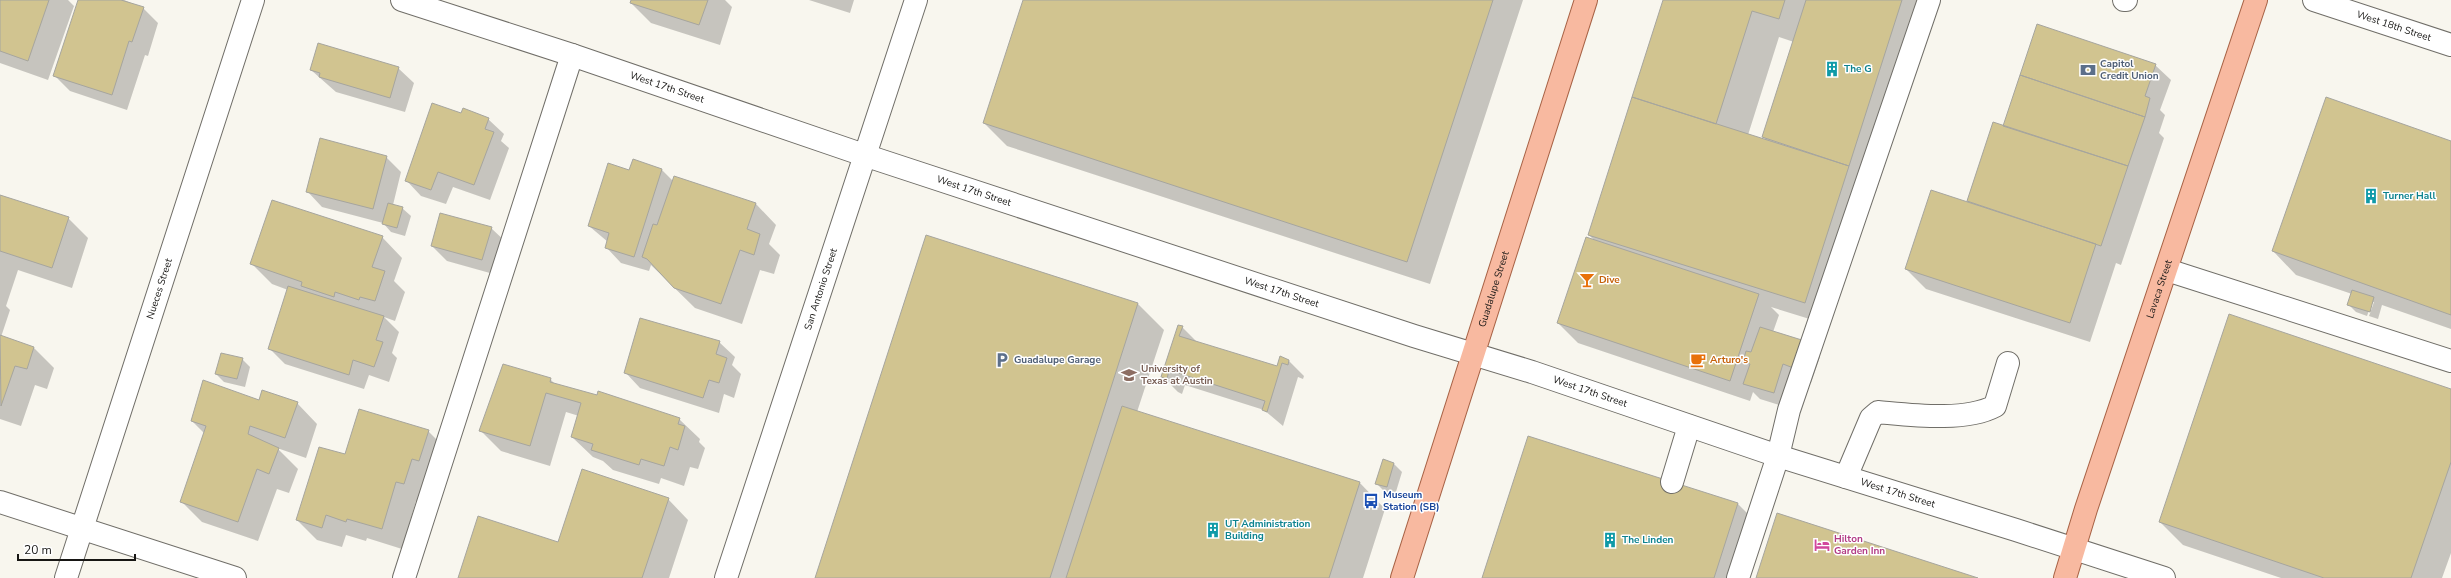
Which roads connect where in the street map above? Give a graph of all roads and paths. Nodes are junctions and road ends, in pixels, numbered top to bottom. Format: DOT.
graph roads {
  1 [pos="254,0"];
  2 [pos="402,0"];
  3 [pos="916,0"];
  4 [pos="1586,0"];
  5 [pos="1929,0"];
  6 [pos="2256,0"];
  7 [pos="2314,0"];
  8 [pos="2451,45"];
  9 [pos="572,55"];
  10 [pos="864,155"];
  11 [pos="2167,270"];
  12 [pos="1473,354"];
  13 [pos="2451,361"];
  14 [pos="2008,363"];
  15 [pos="1689,426"];
  16 [pos="1778,456"];
  17 [pos="1846,477"];
  18 [pos="1672,482"];
  19 [pos="0,502"];
  20 [pos="81,530"];
  21 [pos="2074,548"];
  22 [pos="66,578"];
  23 [pos="235,578"];
  24 [pos="404,578"];
  25 [pos="726,578"];
  26 [pos="1402,578"];
  27 [pos="1738,578"];
  28 [pos="2065,578"];
  29 [pos="2164,578"];
  1 -- 20 [label="street, Nueces Street"];
  2 -- 9 [label="street, West 17th Street"];
  3 -- 10 [label="street, San Antonio Street"];
  4 -- 12 [label="main road, Guadalupe Street"];
  5 -- 16 [label="street"];
  6 -- 11 [label="main road, Lavaca Street"];
  7 -- 8 [label="street, West 18th Street"];
  9 -- 10 [label="street, West 17th Street"];
  9 -- 24 [label="street"];
  10 -- 12 [label="street, West 17th Street"];
  10 -- 25 [label="street, San Antonio Street"];
  11 -- 13 [label="street"];
  11 -- 21 [label="main road, Lavaca Street"];
  12 -- 15 [label="street, West 17th Street"];
  12 -- 26 [label="main road, Guadalupe Street"];
  14 -- 17 [label="street"];
  15 -- 16 [label="street, West 17th Street"];
  15 -- 18 [label="street"];
  16 -- 17 [label="street, West 17th Street"];
  16 -- 27 [label="street"];
  17 -- 21 [label="street, West 17th Street"];
  19 -- 20 [label="street"];
  20 -- 22 [label="street, Nueces Street"];
  20 -- 23 [label="street"];
  21 -- 28 [label="main road, Lavaca Street"];
  21 -- 29 [label="street, West 17th Street"];
}
